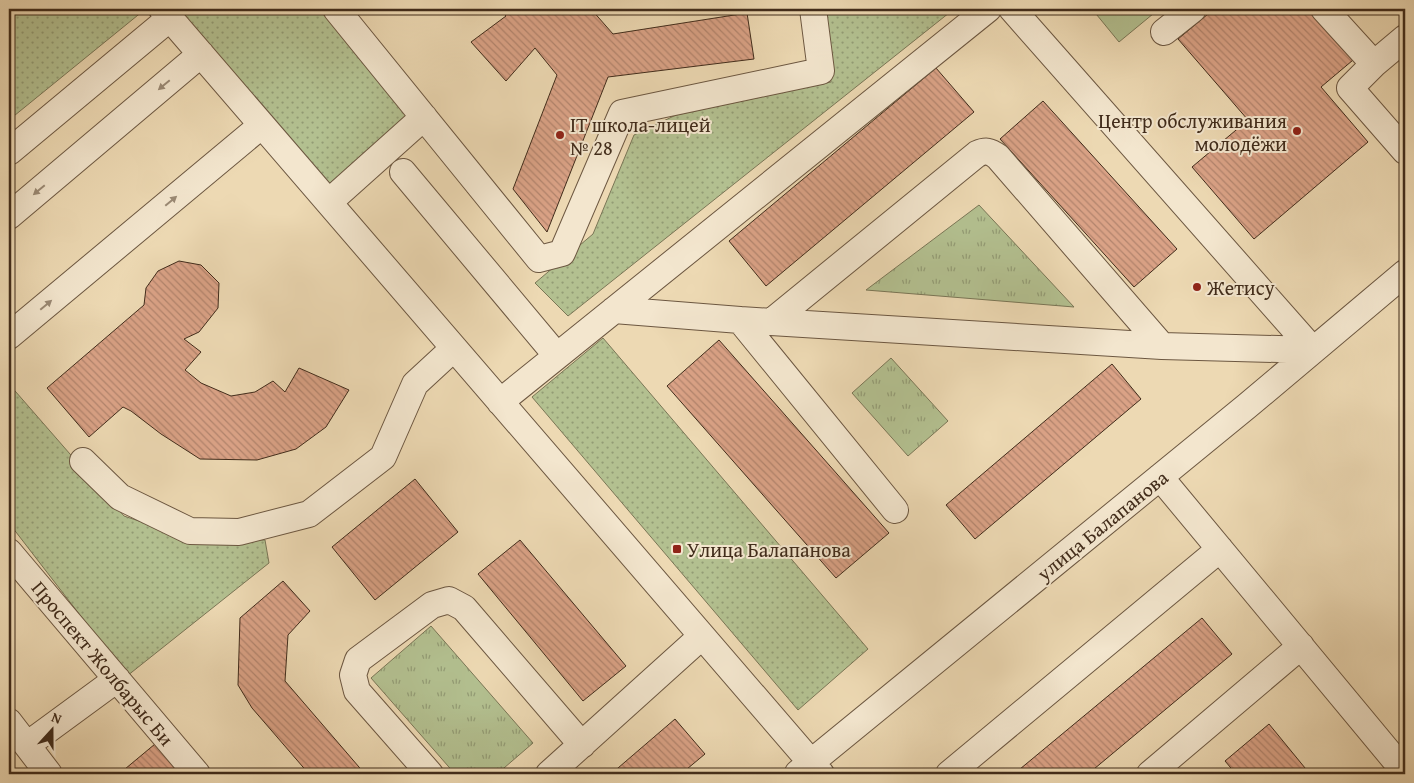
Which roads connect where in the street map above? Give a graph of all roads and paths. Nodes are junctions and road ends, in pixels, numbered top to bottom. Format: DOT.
graph roads {
  1 [pos="336,9"];
  2 [pos="813,9"];
  3 [pos="1012,9"];
  4 [pos="1193,9"];
  5 [pos="1324,9"];
  6 [pos="980,11"];
  7 [pos="166,13"];
  8 [pos="1164,32"];
  9 [pos="1405,38"];
  10 [pos="201,54"];
  11 [pos="1374,64"];
  12 [pos="424,117"];
  13 [pos="262,125"];
  14 [pos="1405,151"];
  15 [pos="9,152"];
  16 [pos="403,172"];
  17 [pos="329,202"];
  18 [pos="9,216"];
  19 [pos="1405,273"];
  20 [pos="614,310"];
  21 [pos="740,320"];
  22 [pos="771,322"];
  23 [pos="9,336"];
  24 [pos="1162,346"];
  25 [pos="454,348"];
  26 [pos="1313,350"];
  27 [pos="557,356"];
  28 [pos="500,402"];
  29 [pos="84,461"];
  30 [pos="1160,477"];
  31 [pos="895,510"];
  32 [pos="1220,549"];
  33 [pos="9,552"];
  34 [pos="702,636"];
  35 [pos="1301,646"];
  36 [pos="116,680"];
  37 [pos="9,722"];
  38 [pos="27,745"];
  39 [pos="582,745"];
  40 [pos="1167,769"];
  41 [pos="809,770"];
  42 [pos="1405,772"];
  43 [pos="49,774"];
  44 [pos="197,774"];
  45 [pos="430,774"];
  46 [pos="549,774"];
  47 [pos="949,774"];
  1 -- 12 [label="street"];
  2 -- 12 [label="street"];
  3 -- 26 [label="street"];
  4 -- 8 [label="street"];
  5 -- 11 [label="street"];
  6 -- 20 [label="street"];
  7 -- 10 [label="street"];
  7 -- 15 [label="street"];
  9 -- 11 [label="street"];
  10 -- 13 [label="street"];
  10 -- 18 [label="street, one-way"];
  11 -- 14 [label="street"];
  12 -- 17 [label="street"];
  13 -- 17 [label="street"];
  23 -- 13 [label="street, one-way"];
  16 -- 27 [label="street"];
  17 -- 25 [label="street"];
  19 -- 26 [label="street, улица Балапанова"];
  20 -- 21 [label="street"];
  20 -- 27 [label="street"];
  21 -- 22 [label="street"];
  21 -- 31 [label="street"];
  22 -- 24 [label="street"];
  22 -- 24 [label="street"];
  24 -- 26 [label="street"];
  25 -- 28 [label="street"];
  25 -- 29 [label="street"];
  26 -- 30 [label="street, улица Балапанова"];
  27 -- 28 [label="street"];
  28 -- 34 [label="street"];
  30 -- 32 [label="street"];
  30 -- 41 [label="street, улица Балапанова"];
  32 -- 35 [label="street"];
  32 -- 47 [label="street"];
  33 -- 36 [label="street, Проспект Жолбарыс Би"];
  34 -- 39 [label="street"];
  34 -- 41 [label="street"];
  35 -- 40 [label="street"];
  35 -- 42 [label="street"];
  36 -- 38 [label="street"];
  36 -- 44 [label="street, Проспект Жолбарыс Би"];
  37 -- 38 [label="street"];
  38 -- 43 [label="street"];
  39 -- 45 [label="street"];
  39 -- 46 [label="street"];
}
